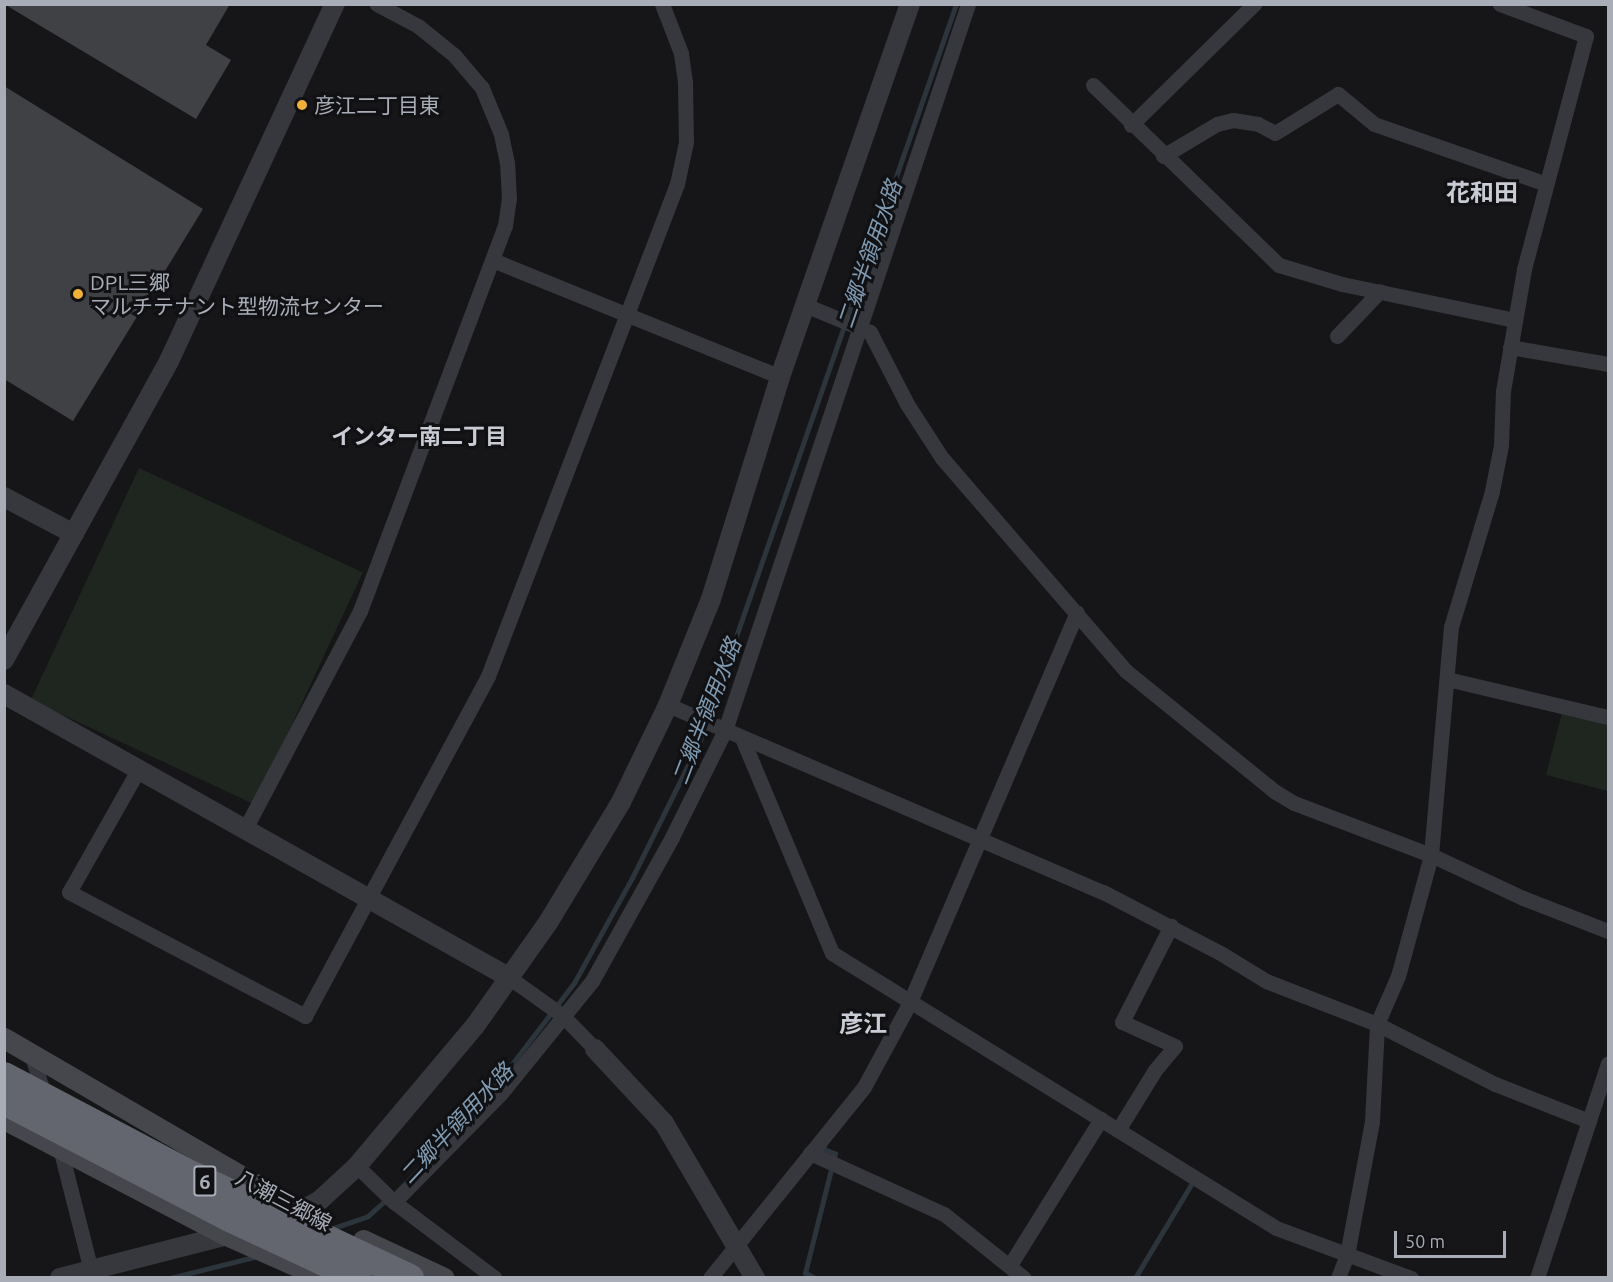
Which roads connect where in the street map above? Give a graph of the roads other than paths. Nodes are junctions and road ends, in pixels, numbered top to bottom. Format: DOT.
graph roads {
  1 [pos="335,4"];
  2 [pos="377,4"];
  3 [pos="662,4"];
  4 [pos="910,4"];
  5 [pos="968,4"];
  6 [pos="1254,4"];
  7 [pos="1500,4"];
  8 [pos="1519,9"];
  9 [pos="1093,85"];
  10 [pos="1131,124"];
  11 [pos="1163,156"];
  12 [pos="1546,184"];
  13 [pos="495,261"];
  14 [pos="1380,291"];
  15 [pos="814,308"];
  16 [pos="626,316"];
  17 [pos="1515,320"];
  18 [pos="863,326"];
  19 [pos="1337,336"];
  20 [pos="1510,347"];
  21 [pos="1608,364"];
  22 [pos="780,378"];
  23 [pos="4,497"];
  24 [pos="74,534"];
  25 [pos="1077,612"];
  26 [pos="4,660"];
  27 [pos="1447,679"];
  28 [pos="4,694"];
  29 [pos="668,705"];
  30 [pos="1608,717"];
  31 [pos="725,730"];
  32 [pos="742,738"];
  33 [pos="138,772"];
  34 [pos="245,830"];
  35 [pos="979,840"];
  36 [pos="1431,855"];
  37 [pos="370,899"];
  38 [pos="1171,926"];
  39 [pos="1608,931"];
  40 [pos="510,978"];
  41 [pos="909,1004"];
  42 [pos="563,1016"];
  43 [pos="1377,1024"];
  44 [pos="4,1038"];
  45 [pos="595,1049"];
  46 [pos="18,1056"];
  47 [pos="1608,1063"];
  48 [pos="4,1076"];
  49 [pos="4,1101"];
  50 [pos="4,1119"];
  51 [pos="1101,1119"];
  52 [pos="1588,1121"];
  53 [pos="1118,1130"];
  54 [pos="61,1148"];
  55 [pos="810,1153"];
  56 [pos="357,1166"];
  57 [pos="194,1176"];
  58 [pos="394,1202"];
  59 [pos="303,1213"];
  60 [pos="226,1235"];
  61 [pos="736,1245"];
  62 [pos="1347,1255"];
  63 [pos="1010,1265"];
  64 [pos="92,1274"];
  65 [pos="60,1278"];
  66 [pos="324,1278"];
  67 [pos="358,1278"];
  68 [pos="410,1278"];
  69 [pos="444,1278"];
  70 [pos="495,1278"];
  71 [pos="710,1278"];
  72 [pos="755,1278"];
  73 [pos="1024,1278"];
  74 [pos="1338,1278"];
  75 [pos="1411,1278"];
  76 [pos="1536,1278"];
  1 -- 24 [label="street"];
  2 -- 13 [label="street"];
  3 -- 16 [label="street"];
  4 -- 15 [label="street"];
  5 -- 18 [label="street"];
  6 -- 10 [label="street"];
  7 -- 8 [label="street"];
  8 -- 12 [label="street"];
  9 -- 10 [label="street"];
  10 -- 11 [label="street"];
  11 -- 12 [label="street"];
  11 -- 14 [label="street"];
  12 -- 17 [label="street"];
  13 -- 16 [label="street"];
  13 -- 34 [label="street"];
  14 -- 17 [label="street"];
  14 -- 19 [label="street"];
  15 -- 18 [label="street"];
  15 -- 22 [label="street"];
  16 -- 22 [label="street"];
  16 -- 37 [label="street"];
  17 -- 20 [label="street"];
  18 -- 25 [label="street"];
  18 -- 31 [label="street"];
  20 -- 21 [label="street"];
  20 -- 27 [label="street"];
  22 -- 29 [label="street"];
  23 -- 24 [label="street"];
  24 -- 26 [label="street"];
  25 -- 35 [label="street"];
  25 -- 36 [label="street"];
  27 -- 30 [label="street"];
  27 -- 36 [label="street"];
  28 -- 33 [label="street"];
  29 -- 31 [label="street"];
  29 -- 40 [label="street"];
  31 -- 32 [label="street"];
  31 -- 42 [label="street"];
  32 -- 35 [label="street"];
  32 -- 41 [label="street"];
  33 -- 34 [label="street"];
  33 -- 37 [label="street"];
  34 -- 37 [label="street"];
  35 -- 38 [label="street"];
  35 -- 41 [label="street"];
  36 -- 39 [label="street"];
  36 -- 43 [label="street"];
  37 -- 40 [label="street"];
  38 -- 43 [label="street"];
  38 -- 53 [label="street"];
  40 -- 42 [label="street"];
  40 -- 56 [label="street"];
  41 -- 51 [label="street"];
  41 -- 55 [label="street"];
  42 -- 45 [label="street"];
  42 -- 58 [label="street"];
  43 -- 52 [label="street"];
  43 -- 62 [label="street"];
  44 -- 46 [label="main road, 八潮三郷線"];
  45 -- 61 [label="street"];
  46 -- 54 [label="street"];
  46 -- 57 [label="highway, bridge"];
  46 -- 59 [label="main road, 八潮三郷線"];
  47 -- 52 [label="street"];
  48 -- 57 [label="highway, 6, bridge"];
  49 -- 67 [label="highway, 6, bridge"];
  50 -- 54 [label="main road"];
  51 -- 53 [label="street"];
  51 -- 63 [label="street"];
  52 -- 76 [label="street"];
  53 -- 62 [label="street"];
  54 -- 60 [label="main road"];
  54 -- 64 [label="street"];
  55 -- 61 [label="street"];
  55 -- 63 [label="street"];
  56 -- 58 [label="street"];
  56 -- 59 [label="street"];
  57 -- 68 [label="highway, 6, bridge"];
  58 -- 70 [label="street"];
  59 -- 60 [label="street"];
  59 -- 69 [label="main road, 八潮三郷線"];
  60 -- 64 [label="street"];
  60 -- 66 [label="main road"];
  61 -- 71 [label="street"];
  61 -- 72 [label="street"];
  62 -- 74 [label="street"];
  62 -- 75 [label="street"];
  63 -- 73 [label="street"];
  64 -- 65 [label="street"];
}
